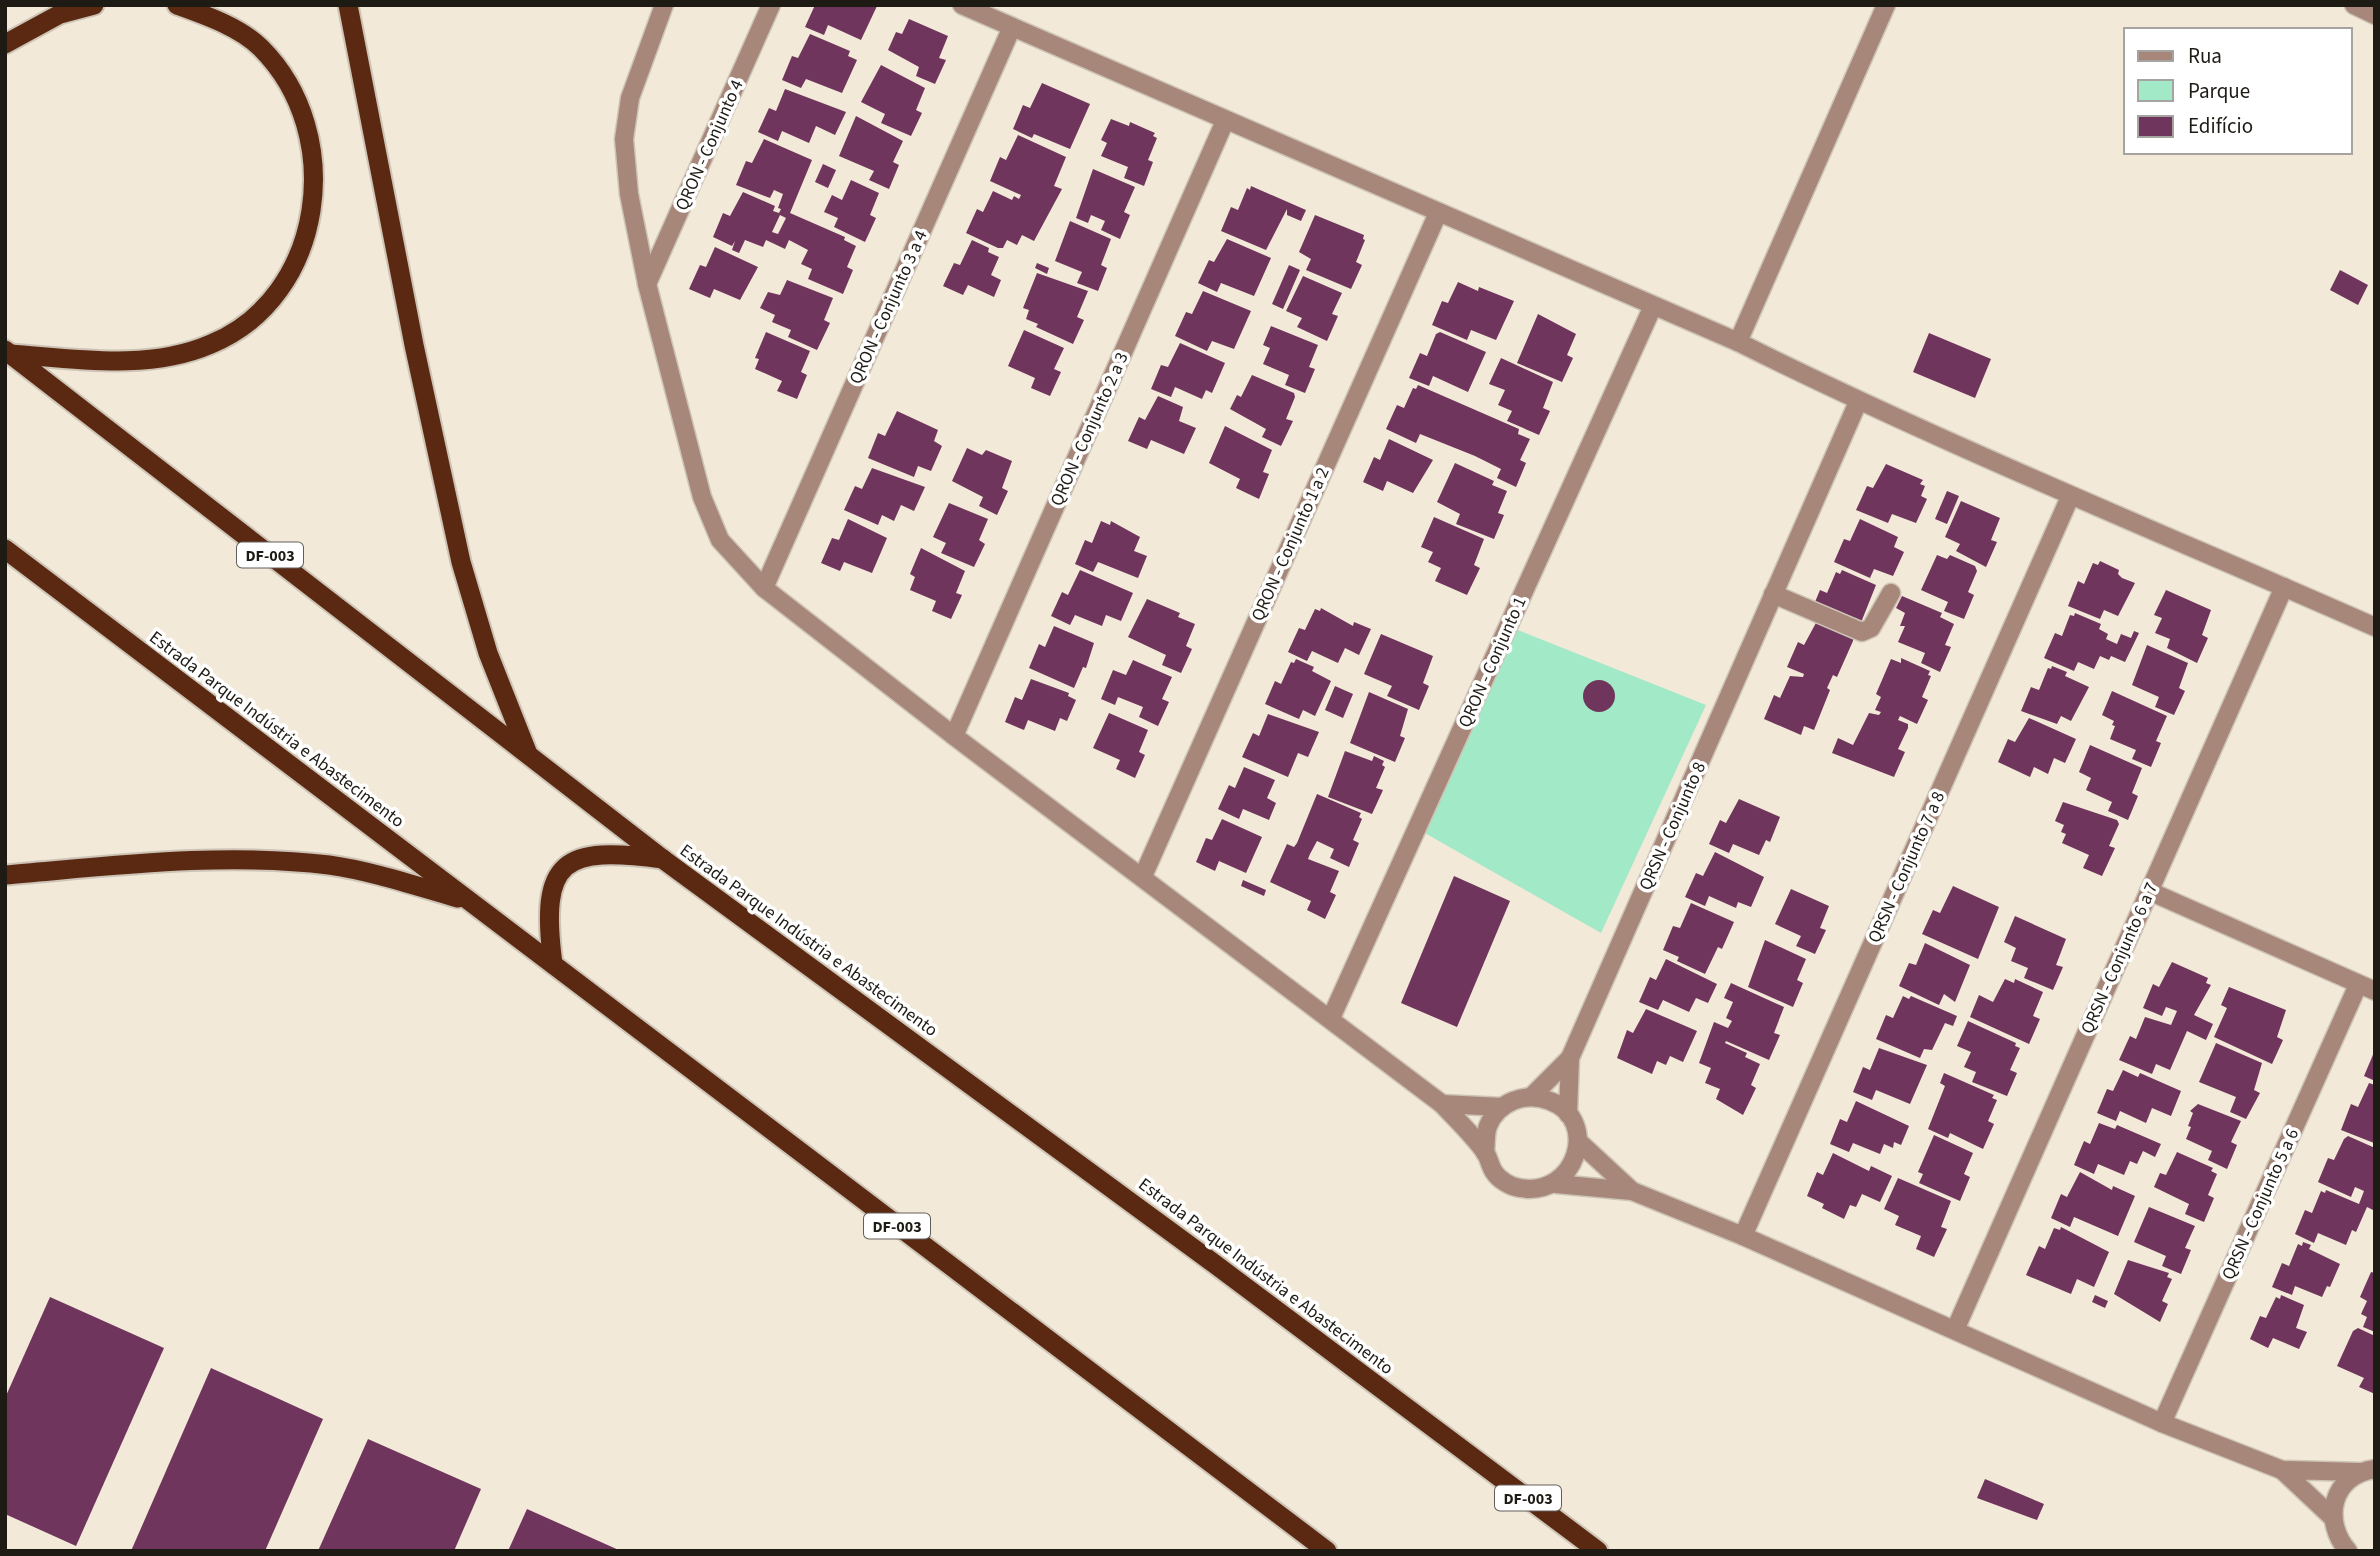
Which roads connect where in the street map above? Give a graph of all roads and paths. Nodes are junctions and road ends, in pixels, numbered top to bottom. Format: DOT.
graph roads {
  1 [pos="94,5"];
  2 [pos="177,5"];
  3 [pos="348,5"];
  4 [pos="664,5"];
  5 [pos="771,5"];
  6 [pos="961,5"];
  7 [pos="1886,5"];
  8 [pos="2354,5"];
  9 [pos="2375,15"];
  10 [pos="1012,27"];
  11 [pos="5,44"];
  12 [pos="1225,121"];
  13 [pos="1438,213"];
  14 [pos="647,284"];
  15 [pos="1653,306"];
  16 [pos="1738,342"];
  17 [pos="8,352"];
  18 [pos="1858,402"];
  19 [pos="2070,497"];
  20 [pos="5,549"];
  21 [pos="2284,587"];
  22 [pos="764,588"];
  23 [pos="1891,593"];
  24 [pos="1773,594"];
  25 [pos="2375,627"];
  26 [pos="954,736"];
  27 [pos="529,755"];
  28 [pos="664,860"];
  29 [pos="5,875"];
  30 [pos="1143,876"];
  31 [pos="2149,891"];
  32 [pos="468,900"];
  33 [pos="553,964"];
  34 [pos="2367,988"];
  35 [pos="1331,1018"];
  36 [pos="1570,1058"];
  37 [pos="1532,1096"];
  38 [pos="1442,1104"];
  39 [pos="1502,1107"];
  40 [pos="1568,1114"];
  41 [pos="1578,1141"];
  42 [pos="1485,1153"];
  43 [pos="1556,1184"];
  44 [pos="1632,1191"];
  45 [pos="1743,1236"];
  46 [pos="1955,1330"];
  47 [pos="2162,1423"];
  48 [pos="2370,1469"];
  49 [pos="2282,1470"];
  50 [pos="2332,1517"];
  51 [pos="2342,1547"];
  52 [pos="1327,1551"];
  53 [pos="1598,1551"];
  1 -- 11 [label="highway"];
  2 -- 17 [label="highway"];
  3 -- 27 [label="highway"];
  4 -- 14 [label="street"];
  5 -- 14 [label="street, QRON - Conjunto 4"];
  6 -- 10 [label="street"];
  7 -- 16 [label="street"];
  8 -- 9 [label="street"];
  10 -- 12 [label="street"];
  10 -- 22 [label="street, QRON - Conjunto 3 a 4"];
  12 -- 13 [label="street"];
  12 -- 26 [label="street, QRON - Conjunto 2 a 3"];
  13 -- 15 [label="street"];
  13 -- 30 [label="street, QRON - Conjunto 1 a 2"];
  14 -- 22 [label="street"];
  15 -- 16 [label="street"];
  15 -- 35 [label="street, QRON - Conjunto 1"];
  16 -- 18 [label="street"];
  17 -- 27 [label="highway, Estrada Parque Indústria e Abastecimento / DF-003"];
  18 -- 19 [label="street"];
  18 -- 24 [label="street, QRSN - Conjunto 8"];
  19 -- 21 [label="street"];
  19 -- 45 [label="street, QRSN - Conjunto 7 a 8"];
  20 -- 32 [label="highway, Estrada Parque Indústria e Abastecimento / DF-003"];
  21 -- 25 [label="street"];
  21 -- 31 [label="street, QRSN - Conjunto 6 a 7"];
  22 -- 26 [label="street"];
  23 -- 24 [label="street"];
  24 -- 36 [label="street, QRSN - Conjunto 8"];
  26 -- 30 [label="street"];
  27 -- 28 [label="highway, Estrada Parque Indústria e Abastecimento / DF-003"];
  28 -- 33 [label="highway"];
  28 -- 53 [label="highway, Estrada Parque Indústria e Abastecimento / DF-003"];
  29 -- 32 [label="highway"];
  30 -- 35 [label="street"];
  31 -- 34 [label="street"];
  31 -- 46 [label="street, QRSN - Conjunto 6 a 7"];
  32 -- 33 [label="highway, Estrada Parque Indústria e Abastecimento / DF-003"];
  33 -- 52 [label="highway, Estrada Parque Indústria e Abastecimento / DF-003"];
  34 -- 47 [label="street, QRSN - Conjunto 5 a 6"];
  35 -- 38 [label="street"];
  36 -- 37 [label="street, QRSN - Conjunto 8"];
  36 -- 40 [label="street, QRSN - Conjunto 8"];
  37 -- 39 [label="street"];
  37 -- 40 [label="street"];
  38 -- 39 [label="street"];
  38 -- 42 [label="street"];
  39 -- 42 [label="street"];
  40 -- 41 [label="street"];
  41 -- 43 [label="street"];
  41 -- 44 [label="street"];
  42 -- 43 [label="street"];
  43 -- 44 [label="street"];
  44 -- 45 [label="street"];
  45 -- 46 [label="street"];
  46 -- 47 [label="street"];
  47 -- 49 [label="street"];
  48 -- 49 [label="street"];
  48 -- 50 [label="street"];
  49 -- 50 [label="street"];
  50 -- 51 [label="street"];
}
